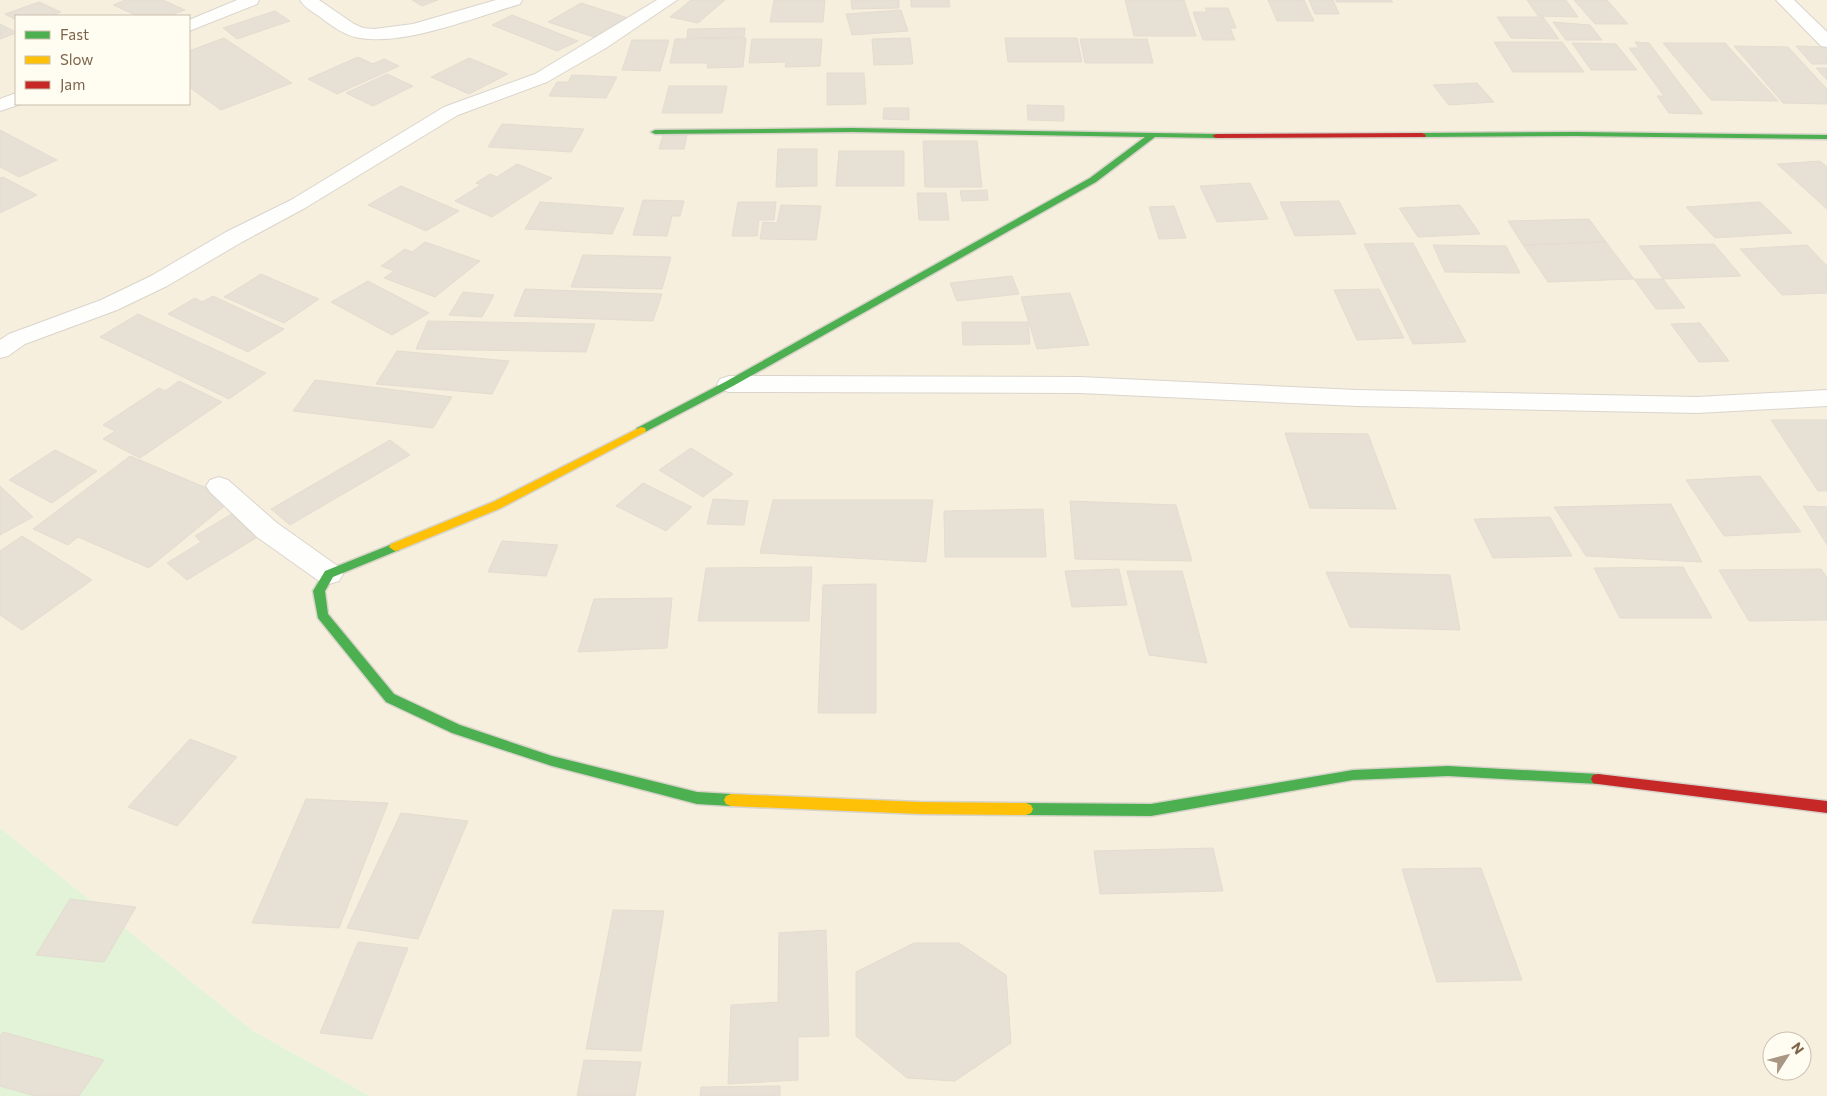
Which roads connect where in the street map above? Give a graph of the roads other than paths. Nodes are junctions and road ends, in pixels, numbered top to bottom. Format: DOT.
graph roads {
  1 [pos="251,0"];
  2 [pos="308,0"];
  3 [pos="514,0"];
  4 [pos="669,0"];
  5 [pos="1784,0"];
  6 [pos="190,26"];
  7 [pos="1827,42"];
  8 [pos="15,98"];
  9 [pos="0,105"];
  10 [pos="655,132"];
  11 [pos="1153,135"];
  12 [pos="1827,137"];
  13 [pos="0,351"];
  14 [pos="729,384"];
  15 [pos="1827,398"];
  16 [pos="219,486"];
  17 [pos="329,574"];
  18 [pos="1827,807"];
  1 -- 6 [label="street"];
  2 -- 3 [label="street"];
  4 -- 13 [label="street"];
  5 -- 7 [label="street"];
  8 -- 9 [label="street"];
  10 -- 11 [label="street"];
  11 -- 12 [label="street"];
  11 -- 14 [label="street"];
  14 -- 15 [label="street"];
  14 -- 17 [label="street"];
  16 -- 17 [label="street"];
  17 -- 18 [label="street"];
}
